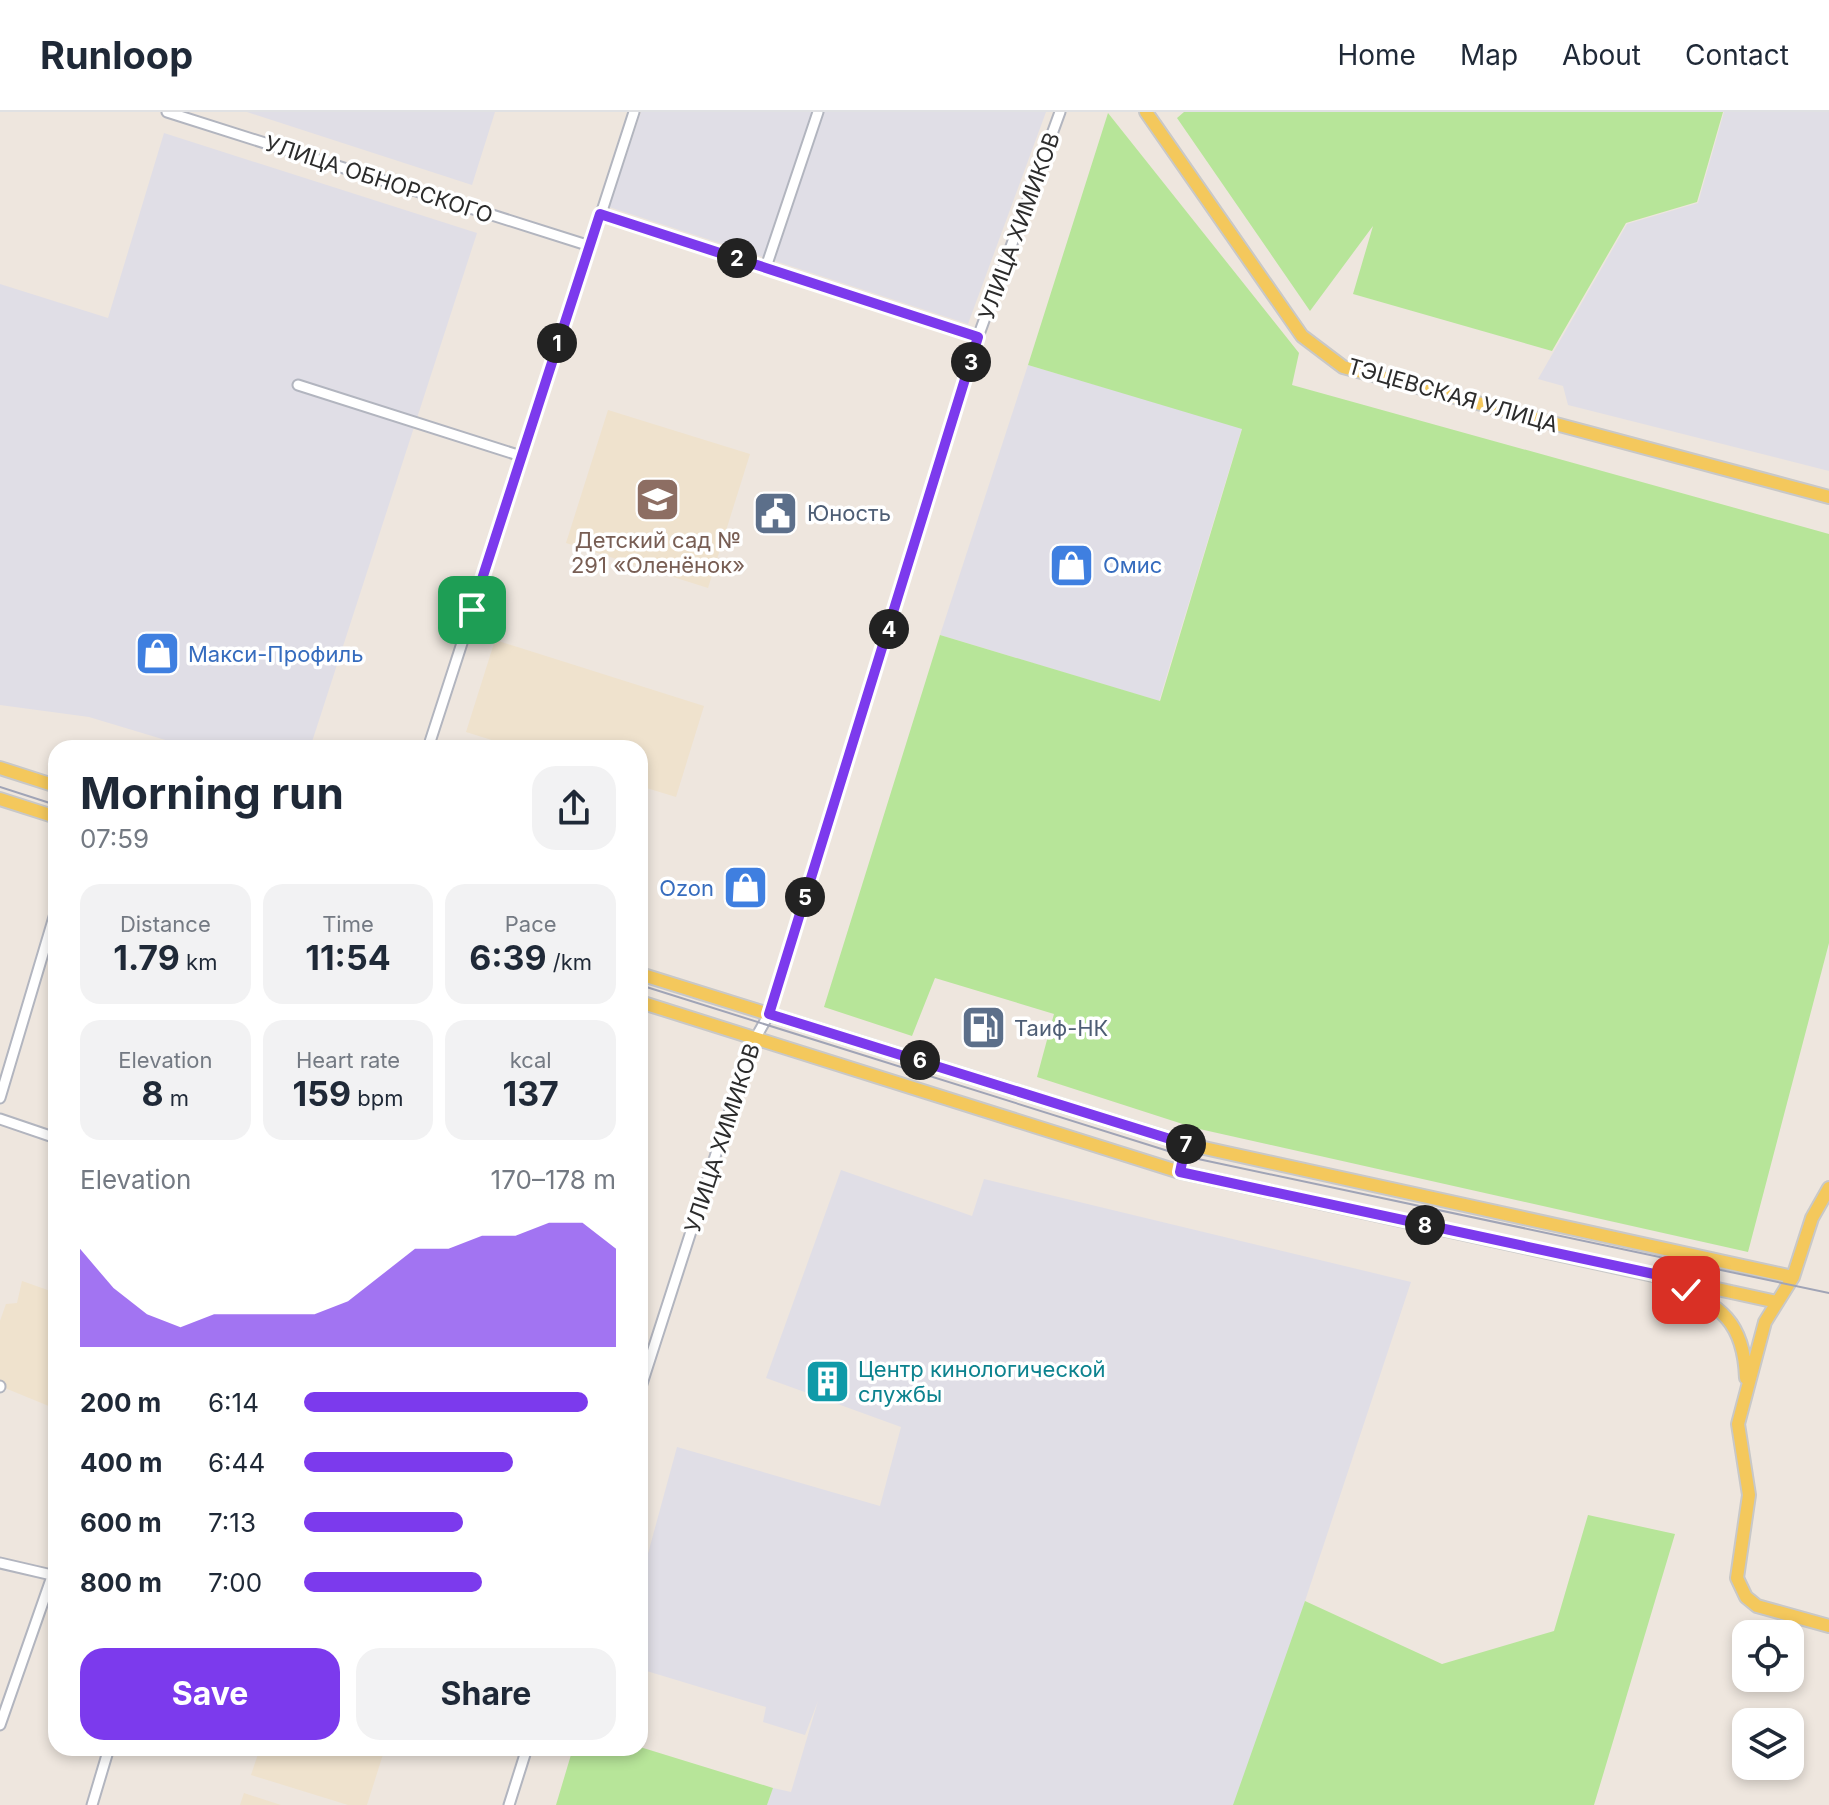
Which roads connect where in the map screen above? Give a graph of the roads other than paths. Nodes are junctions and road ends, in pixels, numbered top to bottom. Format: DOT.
graph roads {
  1 [pos="167,112"];
  2 [pos="634,112"];
  3 [pos="818,112"];
  4 [pos="1060,112"];
  5 [pos="1146,112"];
  6 [pos="600,214"];
  7 [pos="590,246"];
  8 [pos="766,267"];
  9 [pos="978,337"];
  10 [pos="298,385"];
  11 [pos="521,456"];
  12 [pos="1829,497"];
  13 [pos="431,740"];
  14 [pos="0,768"];
  15 [pos="48,783"];
  16 [pos="0,799"];
  17 [pos="48,814"];
  18 [pos="48,937"];
  19 [pos="648,976"];
  20 [pos="648,1005"];
  21 [pos="769,1014"];
  22 [pos="754,1038"];
  23 [pos="0,1098"];
  24 [pos="0,1119"];
  25 [pos="48,1135"];
  26 [pos="1186,1144"];
  27 [pos="1180,1172"];
  28 [pos="1829,1188"];
  29 [pos="1654,1274"];
  30 [pos="1793,1277"];
  31 [pos="1777,1302"];
  32 [pos="648,1365"];
  33 [pos="1746,1393"];
  34 [pos="0,1563"];
  35 [pos="48,1571"];
  36 [pos="48,1591"];
  37 [pos="1829,1626"];
  38 [pos="0,1725"];
  39 [pos="107,1756"];
  40 [pos="524,1756"];
  41 [pos="92,1805"];
  42 [pos="509,1805"];
  1 -- 7 [label="street, УЛИЦА ОБНОРСКОГО"];
  2 -- 6 [label="street"];
  3 -- 8 [label="street"];
  4 -- 9 [label="street, УЛИЦА ХИМИКОВ"];
  5 -- 12 [label="main road, ТЭЦЕВСКАЯ УЛИЦА"];
  6 -- 7 [label="street"];
  6 -- 8 [label="street"];
  7 -- 11 [label="street"];
  8 -- 9 [label="street"];
  9 -- 21 [label="street, УЛИЦА ХИМИКОВ"];
  10 -- 11 [label="street"];
  11 -- 13 [label="street"];
  14 -- 15 [label="main road"];
  16 -- 17 [label="main road"];
  18 -- 23 [label="street"];
  19 -- 21 [label="main road"];
  20 -- 22 [label="main road"];
  21 -- 22 [label="street, УЛИЦА ХИМИКОВ"];
  21 -- 26 [label="main road"];
  22 -- 27 [label="main road"];
  22 -- 32 [label="street, УЛИЦА ХИМИКОВ"];
  24 -- 25 [label="street"];
  26 -- 27 [label="main road"];
  26 -- 30 [label="main road"];
  27 -- 29 [label="main road"];
  28 -- 30 [label="main road"];
  29 -- 31 [label="main road"];
  29 -- 33 [label="main road"];
  30 -- 31 [label="main road"];
  31 -- 33 [label="main road"];
  33 -- 37 [label="main road"];
  34 -- 35 [label="street"];
  36 -- 38 [label="street"];
  39 -- 41 [label="street"];
  40 -- 42 [label="street"];
}
